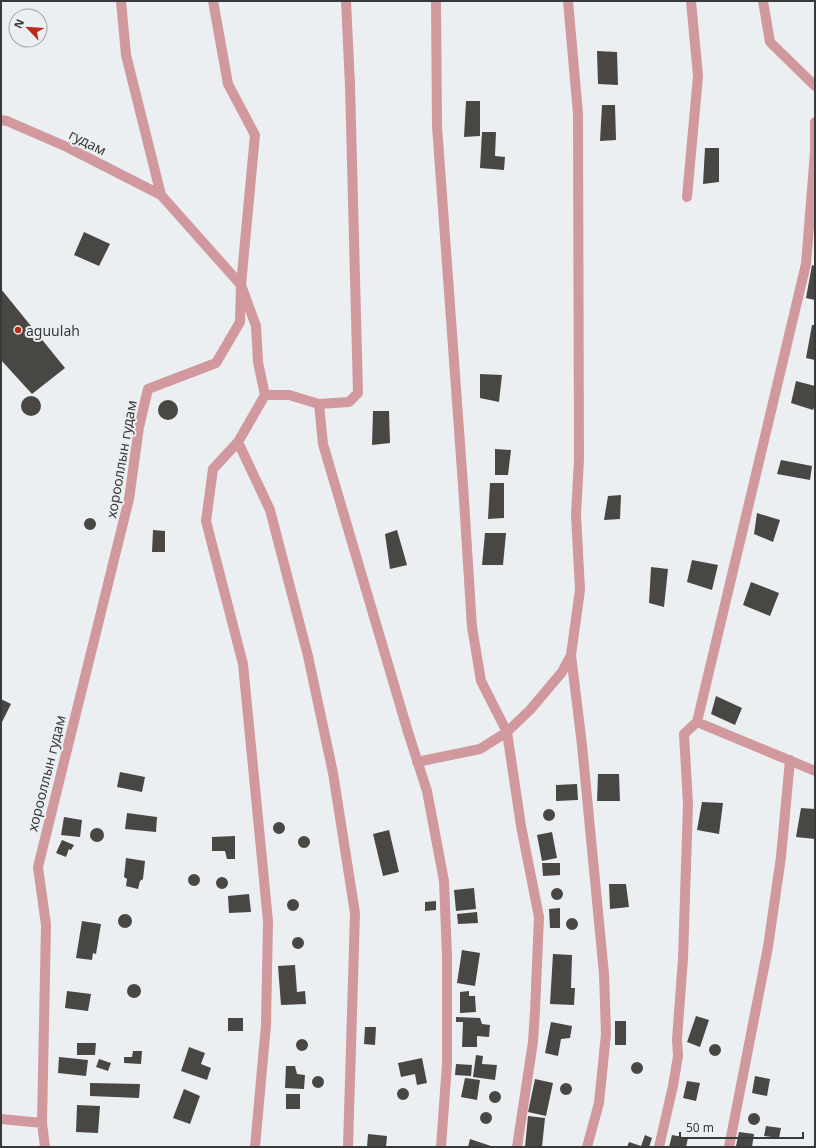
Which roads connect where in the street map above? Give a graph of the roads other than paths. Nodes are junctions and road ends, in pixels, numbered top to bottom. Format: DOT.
graph roads {
  1 [pos="121,1"];
  2 [pos="213,1"];
  3 [pos="346,1"];
  4 [pos="436,1"];
  5 [pos="568,1"];
  6 [pos="691,1"];
  7 [pos="763,1"];
  8 [pos="815,86"];
  9 [pos="1,120"];
  10 [pos="815,122"];
  11 [pos="161,196"];
  12 [pos="687,197"];
  13 [pos="241,285"];
  14 [pos="265,395"];
  15 [pos="319,404"];
  16 [pos="238,442"];
  17 [pos="570,655"];
  18 [pos="697,722"];
  19 [pos="507,732"];
  20 [pos="790,760"];
  21 [pos="417,762"];
  22 [pos="815,770"];
  23 [pos="1,1119"];
  24 [pos="42,1123"];
  25 [pos="45,1147"];
  26 [pos="255,1147"];
  27 [pos="348,1147"];
  28 [pos="441,1147"];
  29 [pos="517,1147"];
  30 [pos="587,1147"];
  31 [pos="659,1147"];
  32 [pos="729,1147"];
  1 -- 11 [label="street"];
  2 -- 13 [label="street, хорооллын гудам"];
  3 -- 15 [label="street"];
  4 -- 19 [label="street"];
  5 -- 17 [label="street"];
  6 -- 12 [label="street"];
  7 -- 8 [label="street"];
  9 -- 11 [label="street, гудам"];
  10 -- 18 [label="street"];
  11 -- 13 [label="street"];
  13 -- 14 [label="street"];
  13 -- 24 [label="street, хорооллын гудам"];
  14 -- 15 [label="street"];
  14 -- 16 [label="street"];
  15 -- 21 [label="street"];
  16 -- 26 [label="street"];
  16 -- 27 [label="street"];
  17 -- 19 [label="street"];
  17 -- 30 [label="street"];
  18 -- 20 [label="street"];
  18 -- 31 [label="street"];
  19 -- 21 [label="street"];
  19 -- 29 [label="street"];
  20 -- 22 [label="street"];
  20 -- 32 [label="street"];
  21 -- 28 [label="street"];
  23 -- 24 [label="street"];
  24 -- 25 [label="street"];
}
